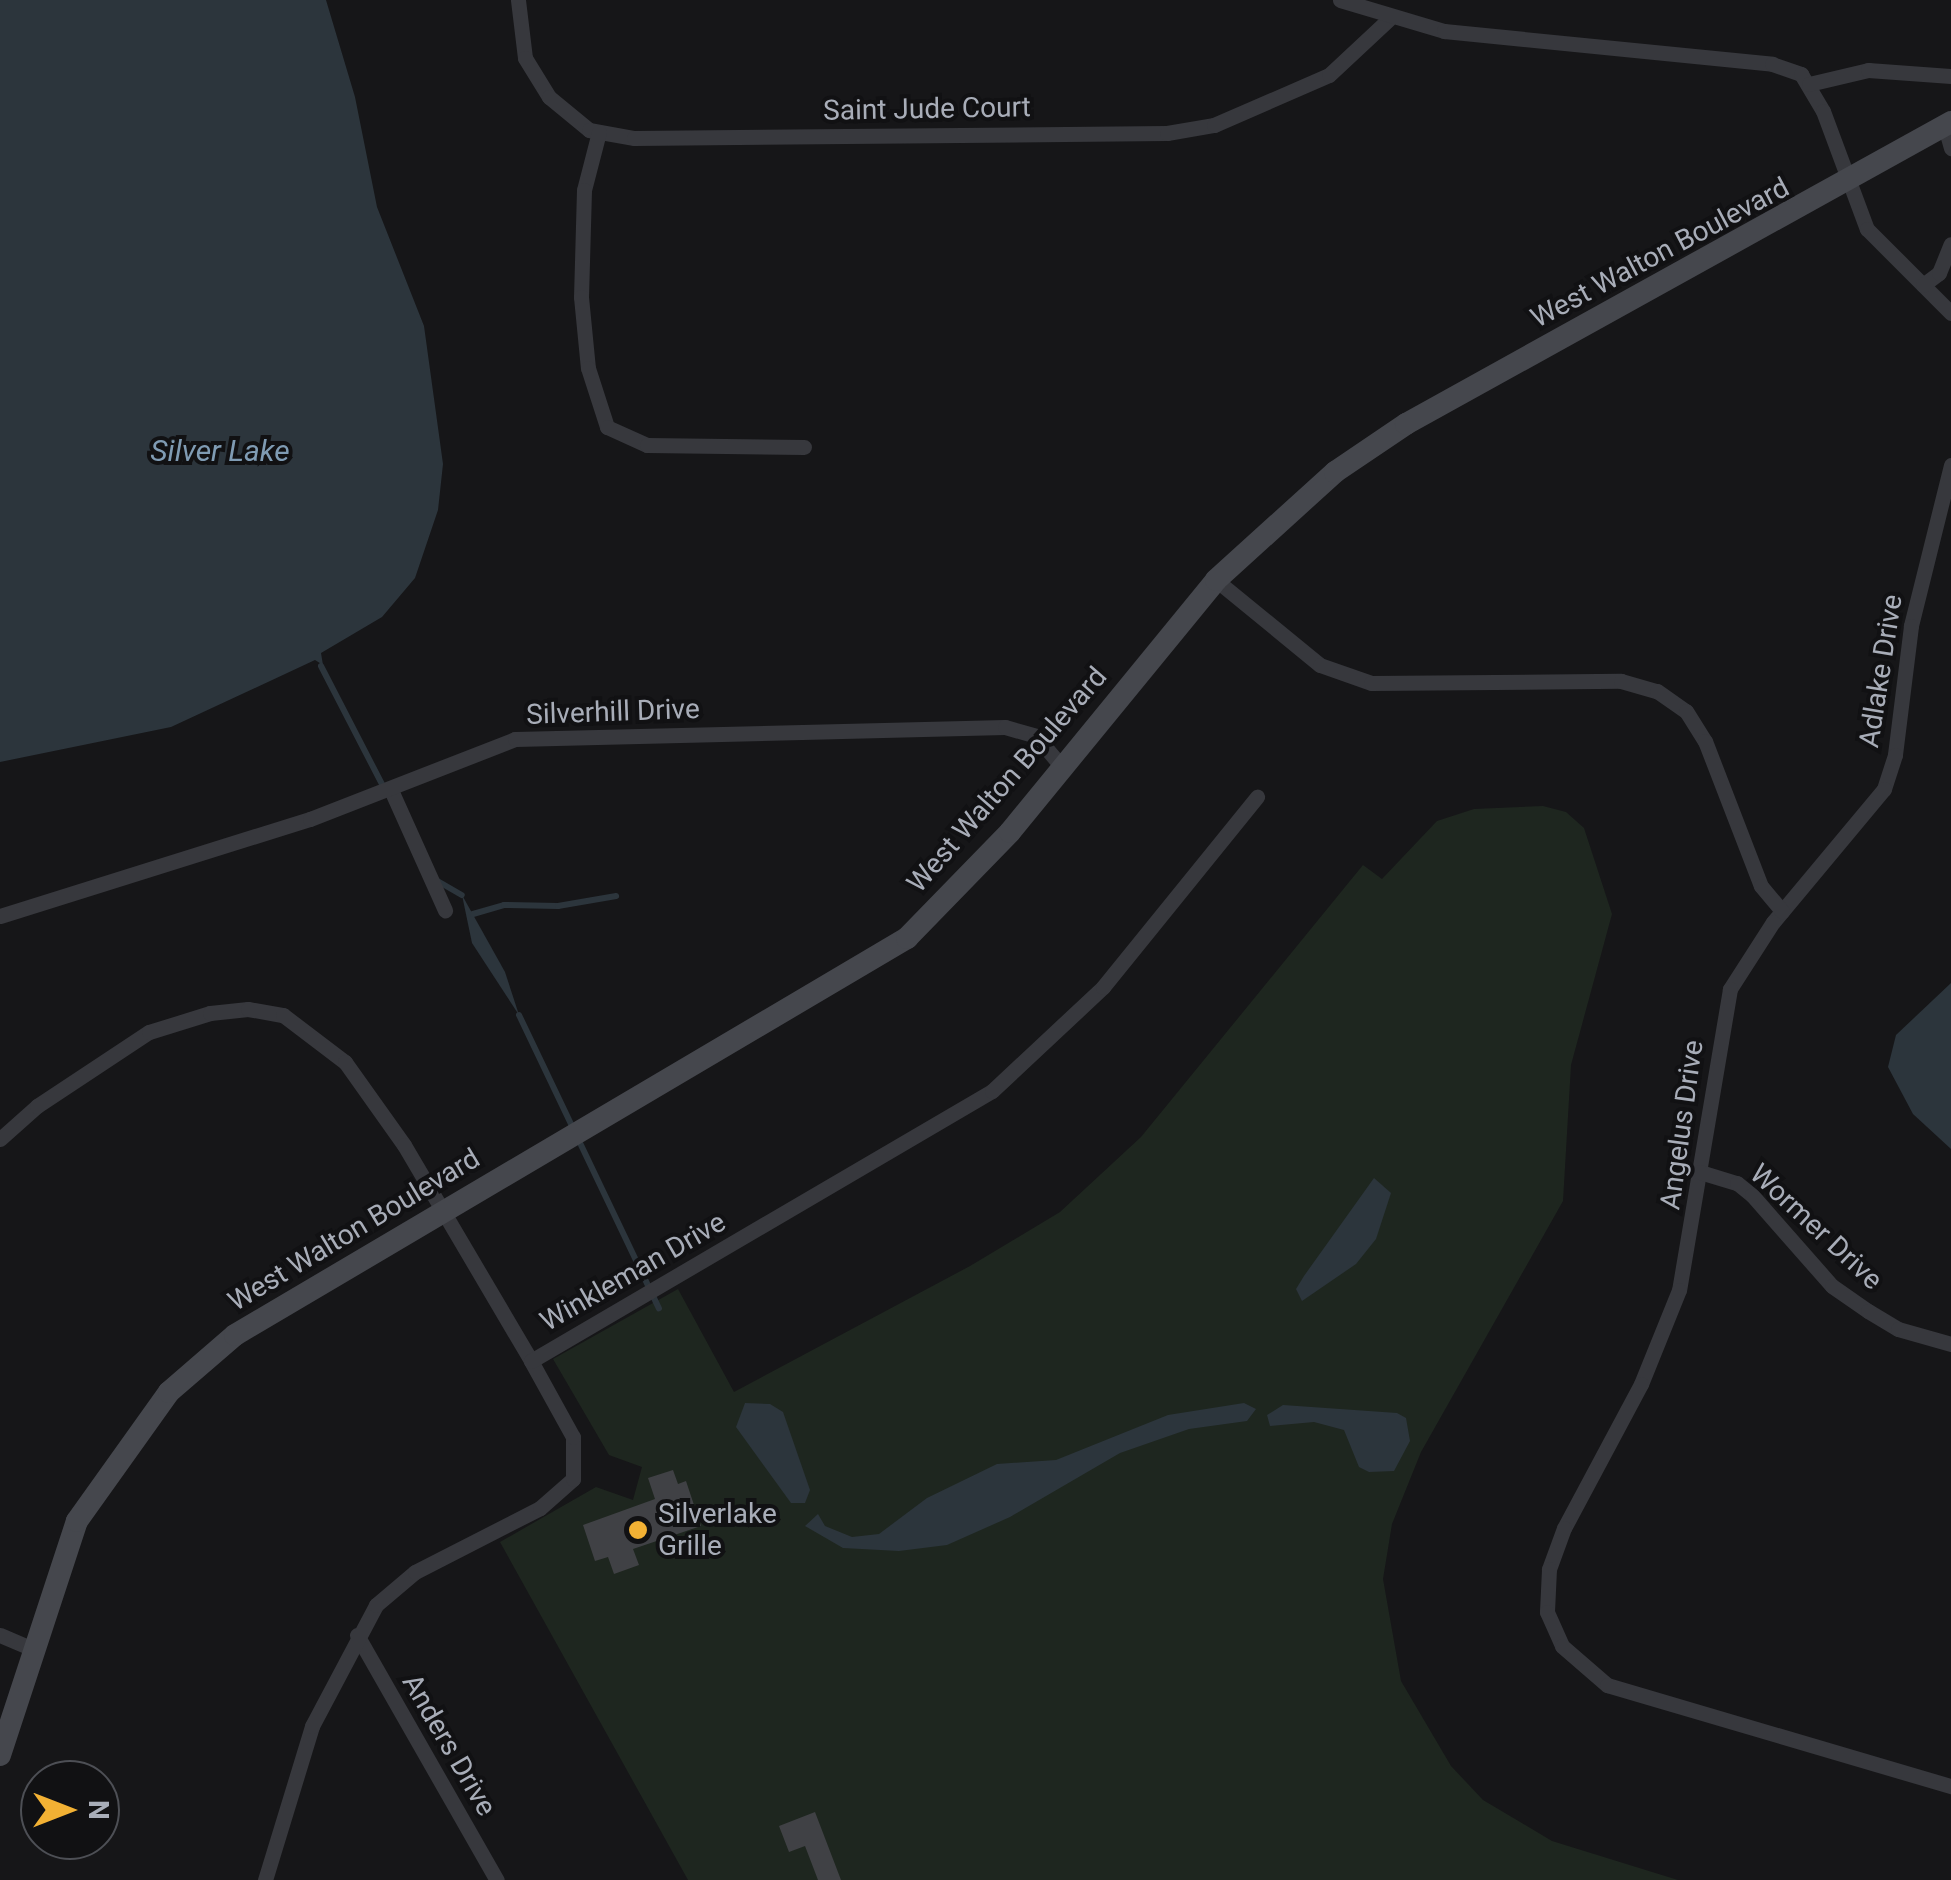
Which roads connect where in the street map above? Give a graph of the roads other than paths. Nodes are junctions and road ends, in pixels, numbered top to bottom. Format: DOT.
graph roads {
  1 [pos="518,0"];
  2 [pos="1340,0"];
  3 [pos="1389,19"];
  4 [pos="1951,76"];
  5 [pos="1809,84"];
  6 [pos="598,132"];
  7 [pos="1949,132"];
  8 [pos="1846,186"];
  9 [pos="1951,244"];
  10 [pos="1923,285"];
  11 [pos="1951,312"];
  12 [pos="804,447"];
  13 [pos="1951,465"];
  14 [pos="1216,580"];
  15 [pos="1062,767"];
  16 [pos="391,790"];
  17 [pos="1257,797"];
  18 [pos="444,910"];
  19 [pos="1782,911"];
  20 [pos="0,916"];
  21 [pos="0,1140"];
  22 [pos="1700,1172"];
  23 [pos="442,1212"];
  24 [pos="1951,1344"];
  25 [pos="531,1361"];
  26 [pos="357,1634"];
  27 [pos="0,1635"];
  28 [pos="32,1649"];
  29 [pos="0,1755"];
  30 [pos="1951,1786"];
  31 [pos="265,1880"];
  32 [pos="497,1880"];
  1 -- 6 [label="street, Saint Jude Court"];
  2 -- 3 [label="street"];
  3 -- 5 [label="street"];
  3 -- 6 [label="street, Saint Jude Court"];
  4 -- 5 [label="street"];
  5 -- 8 [label="street"];
  6 -- 12 [label="street"];
  7 -- 8 [label="main road, West Walton Boulevard"];
  8 -- 10 [label="street"];
  8 -- 14 [label="main road, West Walton Boulevard"];
  9 -- 10 [label="street"];
  10 -- 11 [label="street"];
  13 -- 19 [label="street, Adlake Drive"];
  14 -- 15 [label="main road, West Walton Boulevard"];
  14 -- 19 [label="street"];
  15 -- 16 [label="street, Silverhill Drive"];
  15 -- 23 [label="main road, West Walton Boulevard"];
  16 -- 18 [label="street"];
  16 -- 20 [label="street, Silverhill Drive"];
  17 -- 25 [label="street, Winkleman Drive"];
  19 -- 22 [label="street, Angelus Drive"];
  21 -- 23 [label="street"];
  22 -- 24 [label="street, Wormer Drive"];
  22 -- 30 [label="street, Angelus Drive"];
  23 -- 25 [label="street"];
  23 -- 28 [label="main road, West Walton Boulevard"];
  25 -- 26 [label="street, Winkleman Drive"];
  26 -- 31 [label="street, Winkleman Drive"];
  26 -- 32 [label="street, Anders Drive"];
  27 -- 28 [label="street"];
  28 -- 29 [label="main road, West Walton Boulevard"];
}
